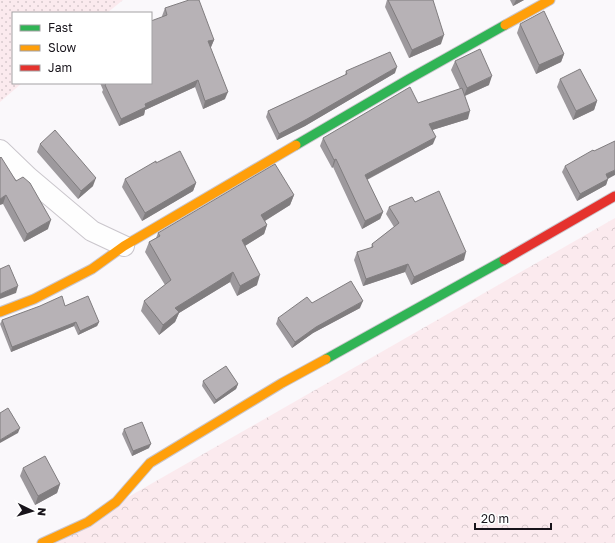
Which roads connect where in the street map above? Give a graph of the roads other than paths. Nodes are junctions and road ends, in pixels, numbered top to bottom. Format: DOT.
graph roads {
  1 [pos="550,0"];
  2 [pos="0,150"];
  3 [pos="615,196"];
  4 [pos="124,246"];
  5 [pos="0,312"];
  6 [pos="42,543"];
  1 -- 4 [label="street"];
  2 -- 4 [label="street"];
  3 -- 6 [label="street"];
  4 -- 5 [label="street"];
}
